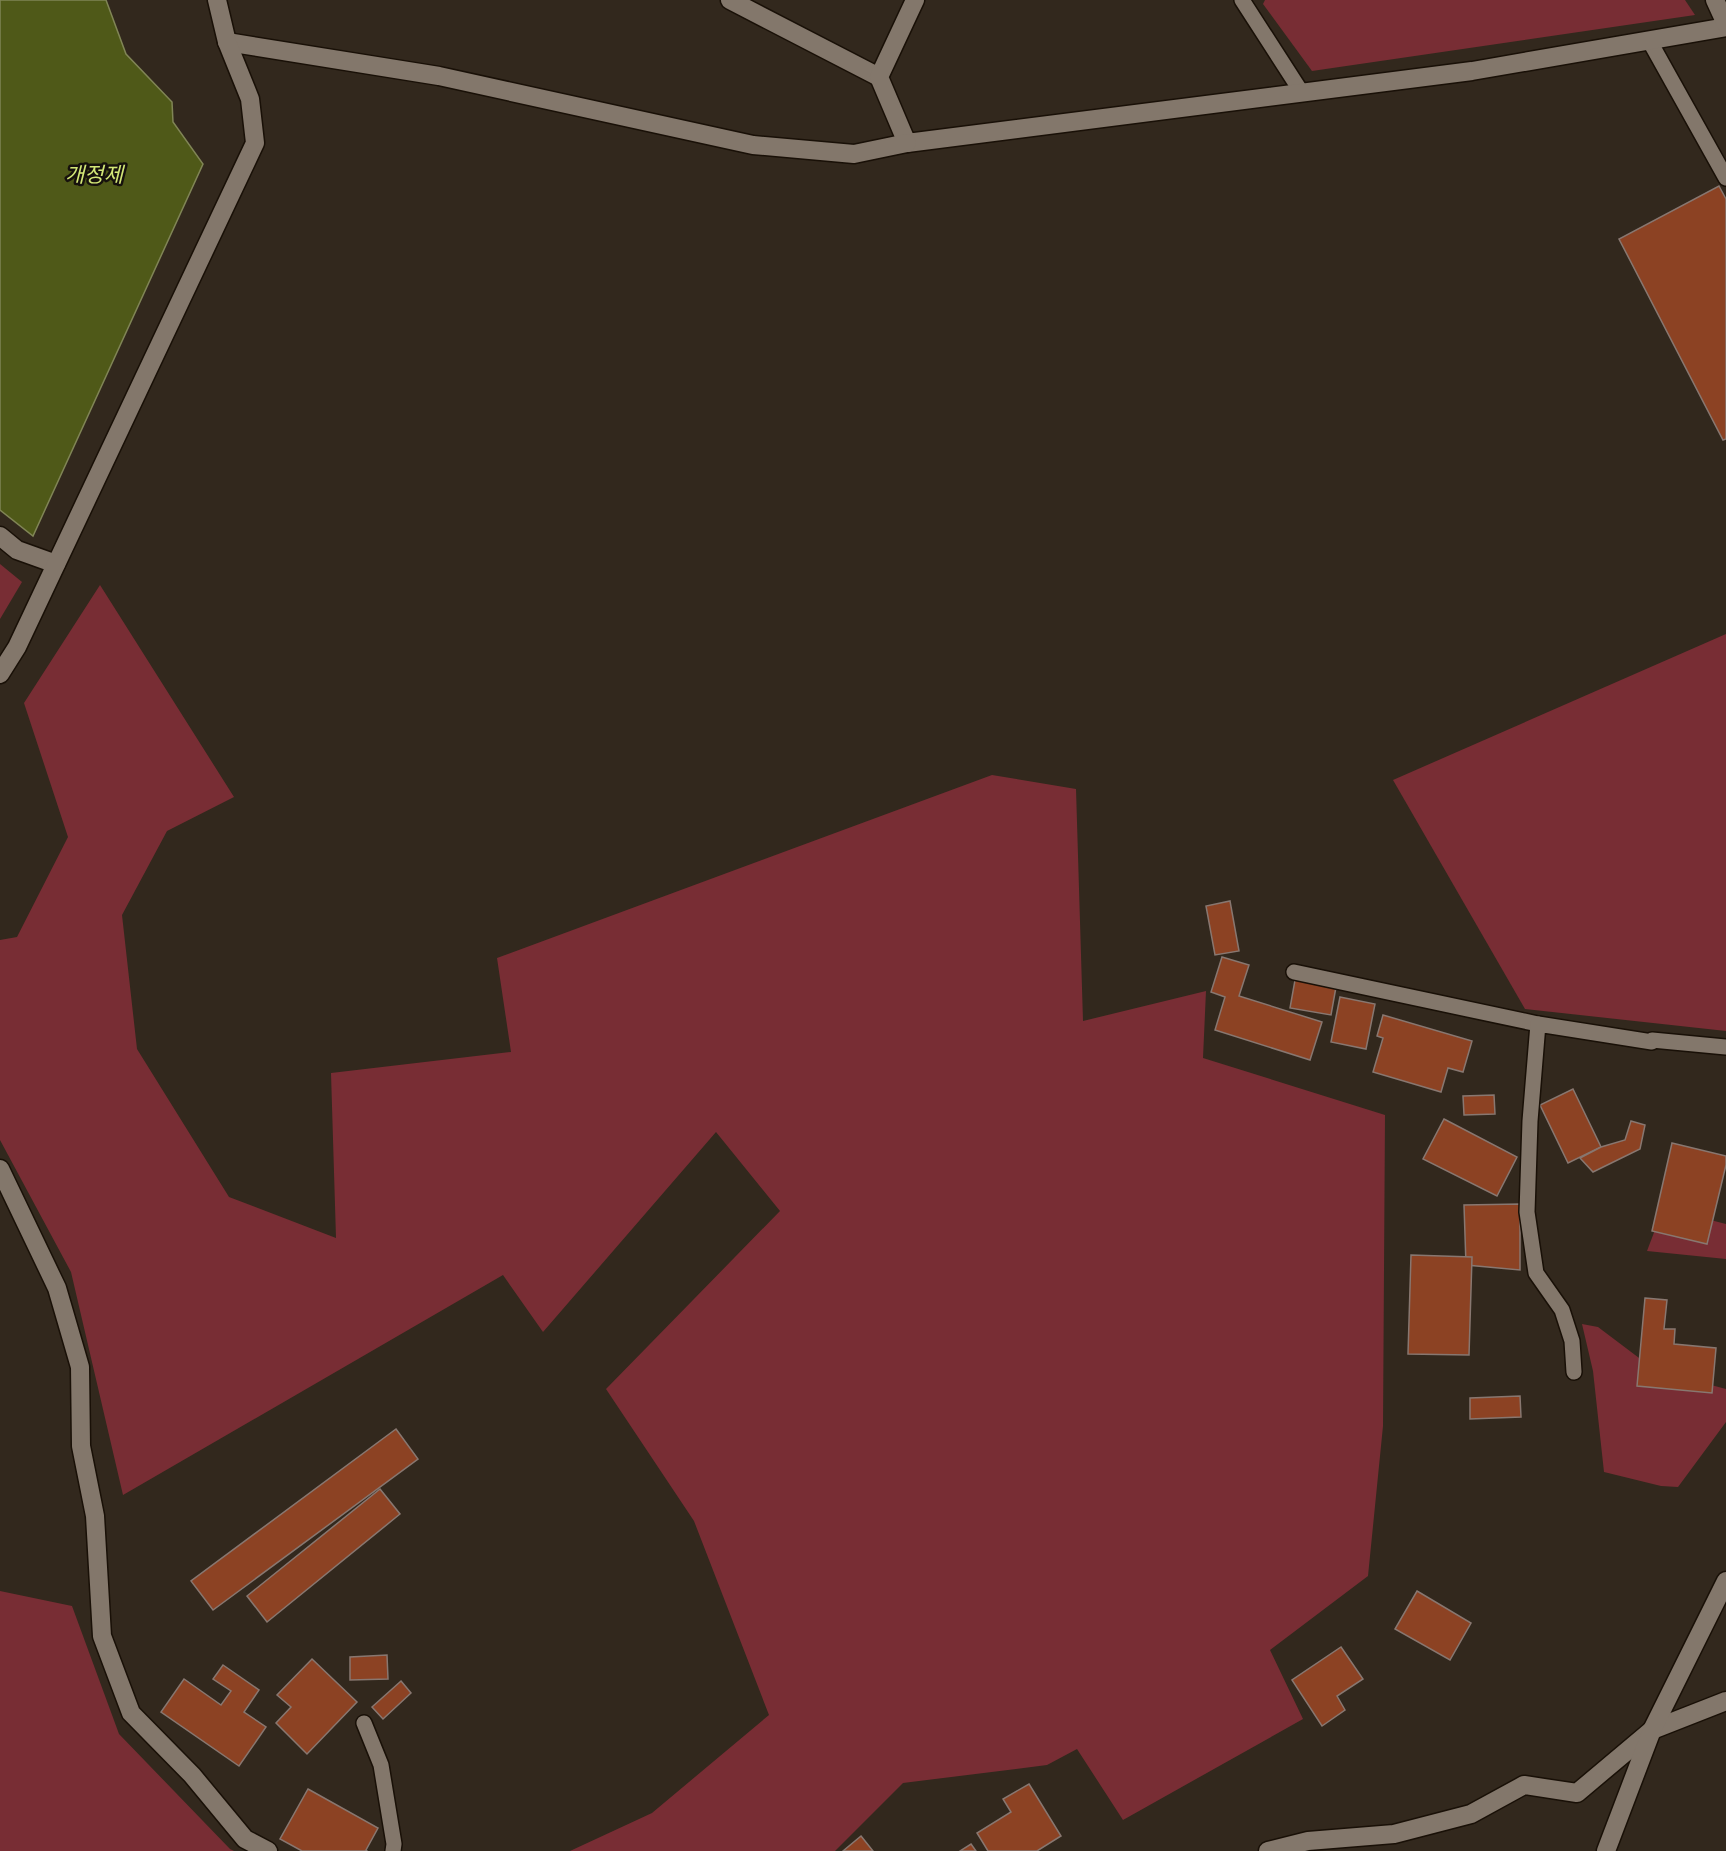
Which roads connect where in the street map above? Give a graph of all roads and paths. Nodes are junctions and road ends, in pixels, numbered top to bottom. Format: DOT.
graph roads {
  1 [pos="217,0"];
  2 [pos="730,0"];
  3 [pos="915,0"];
  4 [pos="1242,0"];
  5 [pos="1715,0"];
  6 [pos="1726,25"];
  7 [pos="1649,40"];
  8 [pos="227,42"];
  9 [pos="879,77"];
  10 [pos="1302,93"];
  11 [pos="907,143"];
  12 [pos="1726,178"];
  13 [pos="0,536"];
  14 [pos="56,564"];
  15 [pos="0,674"];
  16 [pos="1294,972"];
  17 [pos="1538,1024"];
  18 [pos="1726,1047"];
  19 [pos="0,1169"];
  20 [pos="1574,1372"];
  21 [pos="1726,1581"];
  22 [pos="1726,1701"];
  23 [pos="364,1723"];
  24 [pos="1652,1730"];
  25 [pos="268,1851"];
  26 [pos="393,1851"];
  27 [pos="1268,1851"];
  28 [pos="1606,1851"];
  1 -- 8 [label="street"];
  2 -- 9 [label="street"];
  3 -- 9 [label="street"];
  4 -- 10 [label="lane"];
  5 -- 6 [label="street"];
  6 -- 7 [label="street"];
  7 -- 10 [label="street"];
  7 -- 12 [label="lane"];
  8 -- 11 [label="street"];
  8 -- 14 [label="street"];
  9 -- 11 [label="street"];
  10 -- 11 [label="street"];
  13 -- 14 [label="street"];
  14 -- 15 [label="street"];
  16 -- 17 [label="lane"];
  17 -- 18 [label="lane"];
  17 -- 20 [label="lane"];
  19 -- 25 [label="street"];
  21 -- 24 [label="street"];
  22 -- 24 [label="street"];
  23 -- 26 [label="lane"];
  24 -- 27 [label="street"];
  24 -- 28 [label="street"];
}
